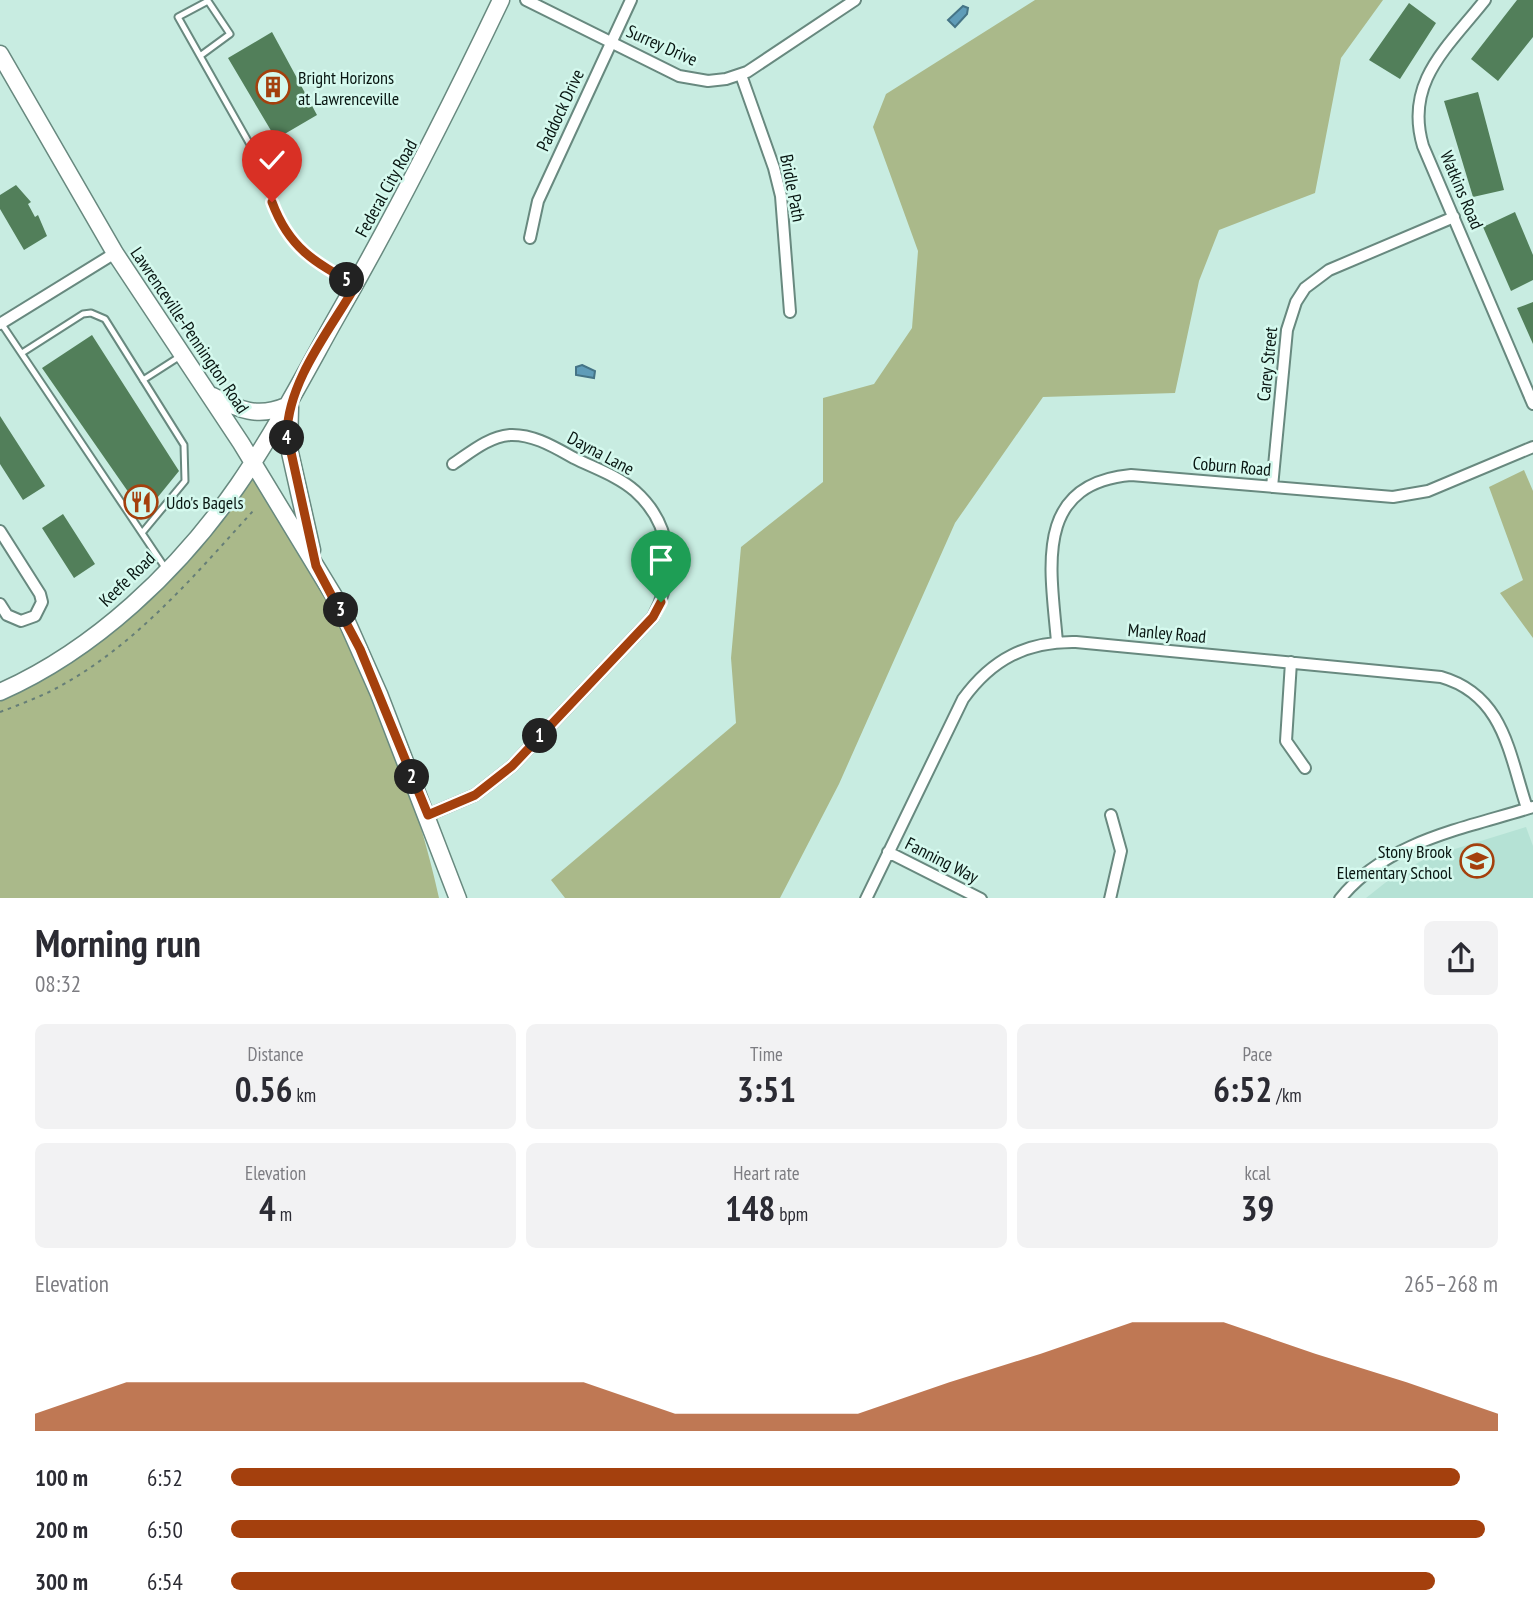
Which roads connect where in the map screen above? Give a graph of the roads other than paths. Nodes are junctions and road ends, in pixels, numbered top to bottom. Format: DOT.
graph roads {
  1 [pos="501,0"];
  2 [pos="526,0"];
  3 [pos="631,0"];
  4 [pos="855,0"];
  5 [pos="1485,0"];
  6 [pos="611,42"];
  7 [pos="0,54"];
  8 [pos="200,56"];
  9 [pos="741,75"];
  10 [pos="1454,217"];
  11 [pos="530,238"];
  12 [pos="115,253"];
  13 [pos="356,285"];
  14 [pos="790,312"];
  15 [pos="0,322"];
  16 [pos="22,353"];
  17 [pos="184,353"];
  18 [pos="143,380"];
  19 [pos="211,395"];
  20 [pos="290,399"];
  21 [pos="1533,404"];
  22 [pos="1533,447"];
  23 [pos="253,462"];
  24 [pos="453,464"];
  25 [pos="1272,487"];
  26 [pos="0,531"];
  27 [pos="142,533"];
  28 [pos="316,566"];
  29 [pos="166,569"];
  30 [pos="0,604"];
  31 [pos="1057,642"];
  32 [pos="1291,662"];
  33 [pos="0,692"];
  34 [pos="1305,768"];
  35 [pos="1530,807"];
  36 [pos="428,815"];
  37 [pos="1111,815"];
  38 [pos="888,852"];
  39 [pos="458,898"];
  40 [pos="866,898"];
  41 [pos="981,898"];
  42 [pos="1110,898"];
  43 [pos="1340,898"];
  1 -- 13 [label="street, Federal City Road"];
  2 -- 6 [label="street, Surrey Drive"];
  3 -- 6 [label="street, Paddock Drive"];
  4 -- 9 [label="street, Surrey Drive"];
  5 -- 10 [label="street, Watkins Road"];
  6 -- 9 [label="street, Surrey Drive"];
  6 -- 11 [label="street, Paddock Drive"];
  7 -- 12 [label="street, Lawrenceville-Pennington Road"];
  8 -- 8 [label="lane"];
  8 -- 13 [label="lane"];
  9 -- 14 [label="street, Bridle Path"];
  10 -- 21 [label="street, Watkins Road"];
  10 -- 25 [label="street, Carey Street"];
  12 -- 15 [label="street"];
  12 -- 17 [label="street, Lawrenceville-Pennington Road"];
  13 -- 20 [label="street, Federal City Road"];
  15 -- 16 [label="lane"];
  16 -- 18 [label="lane"];
  16 -- 27 [label="lane"];
  17 -- 18 [label="lane"];
  17 -- 19 [label="street, Lawrenceville-Pennington Road"];
  18 -- 27 [label="lane"];
  19 -- 20 [label="street"];
  19 -- 23 [label="street, Lawrenceville-Pennington Road"];
  20 -- 23 [label="street, Federal City Road"];
  20 -- 28 [label="street"];
  22 -- 25 [label="street, Coburn Road"];
  23 -- 28 [label="street, Lawrenceville-Pennington Road"];
  23 -- 29 [label="street, Keefe Road"];
  24 -- 36 [label="street, Dayna Lane"];
  25 -- 31 [label="street, Coburn Road"];
  26 -- 30 [label="street"];
  27 -- 29 [label="lane"];
  28 -- 36 [label="street, Lawrenceville-Pennington Road"];
  29 -- 33 [label="street, Keefe Road"];
  31 -- 32 [label="street, Manley Road"];
  31 -- 38 [label="street, Manley Road"];
  32 -- 34 [label="street"];
  32 -- 35 [label="street, Manley Road"];
  35 -- 43 [label="street"];
  36 -- 39 [label="street, Lawrenceville-Pennington Road"];
  37 -- 42 [label="street"];
  38 -- 40 [label="street, Manley Road"];
  38 -- 41 [label="street, Fanning Way"];
}
